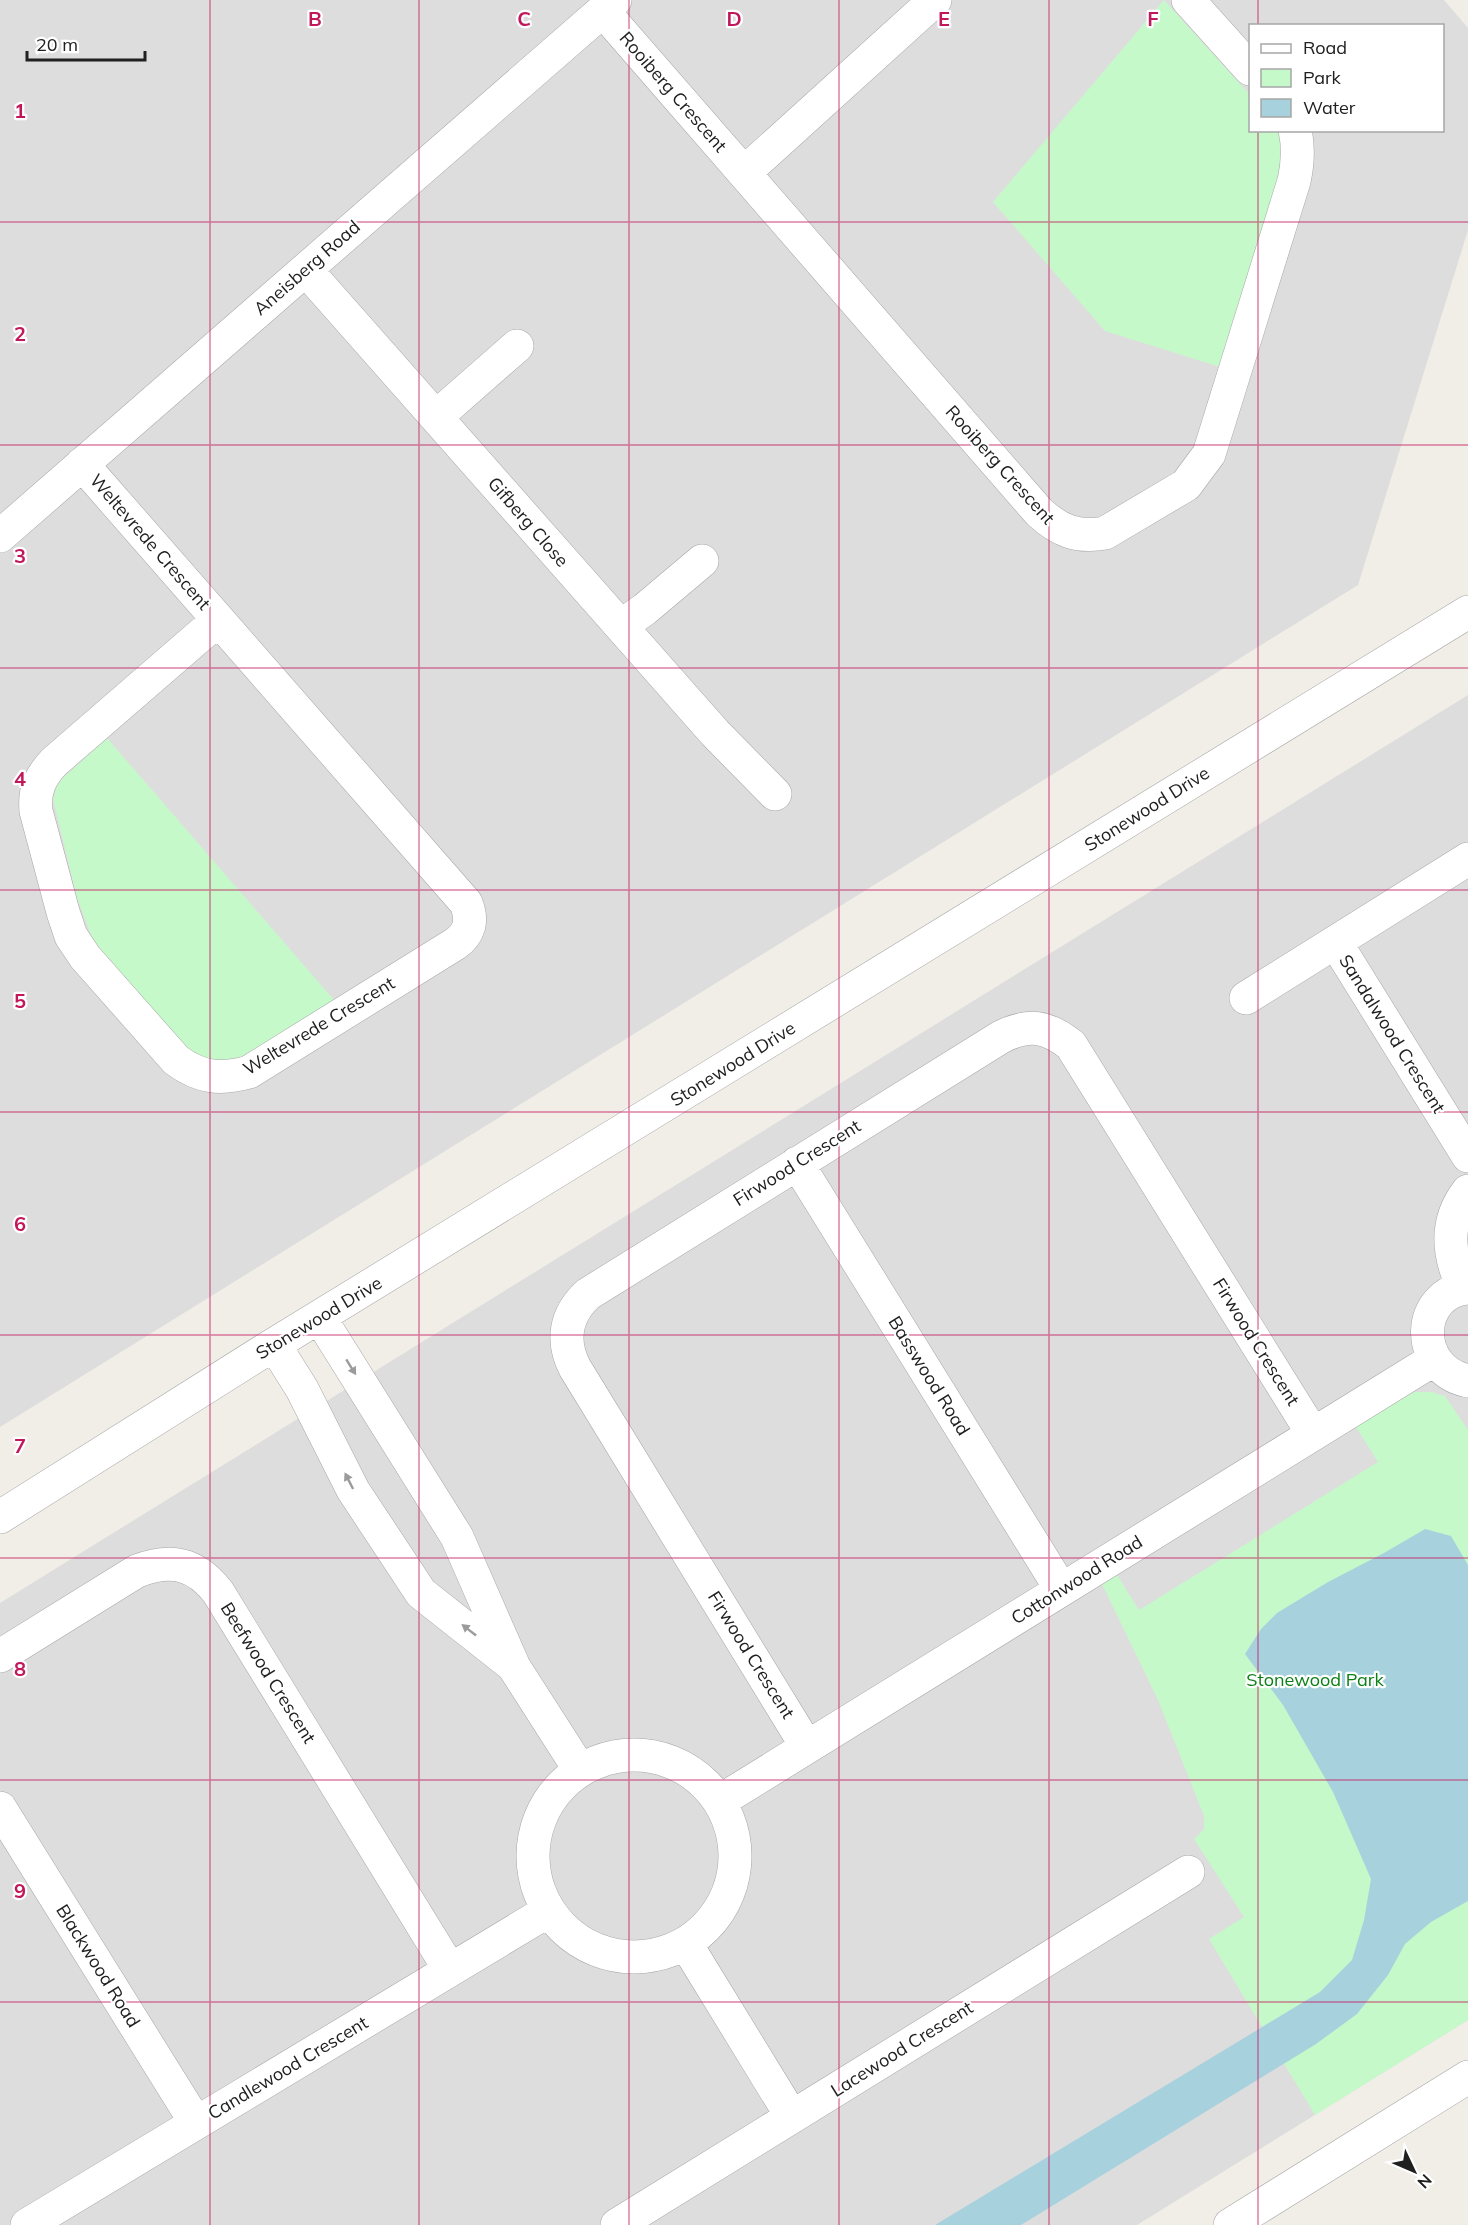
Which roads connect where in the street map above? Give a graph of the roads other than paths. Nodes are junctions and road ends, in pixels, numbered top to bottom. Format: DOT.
graph roads {
  1 [pos="935,0"];
  2 [pos="1188,0"];
  3 [pos="609,5"];
  4 [pos="1249,67"];
  5 [pos="1295,132"];
  6 [pos="744,173"];
  7 [pos="306,270"];
  8 [pos="517,346"];
  9 [pos="436,417"];
  10 [pos="82,464"];
  11 [pos="0,536"];
  12 [pos="702,561"];
  13 [pos="1468,612"];
  14 [pos="218,620"];
  15 [pos="621,626"];
  16 [pos="776,794"];
  17 [pos="1468,860"];
  18 [pos="1336,943"];
  19 [pos="1246,998"];
  20 [pos="1468,1156"];
  21 [pos="797,1163"];
  22 [pos="1468,1191"];
  23 [pos="1465,1288"];
  24 [pos="320,1318"];
  25 [pos="274,1346"];
  26 [pos="1433,1360"];
  27 [pos="1468,1381"];
  28 [pos="1313,1434"];
  29 [pos="0,1517"];
  30 [pos="1061,1589"];
  31 [pos="0,1656"];
  32 [pos="514,1667"];
  33 [pos="807,1747"];
  34 [pos="580,1770"];
  35 [pos="720,1801"];
  36 [pos="0,1808"];
  37 [pos="1188,1872"];
  38 [pos="548,1911"];
  39 [pos="686,1944"];
  40 [pos="450,1970"];
  41 [pos="1468,2077"];
  42 [pos="792,2117"];
  43 [pos="196,2123"];
  44 [pos="27,2225"];
  45 [pos="617,2225"];
  46 [pos="1230,2225"];
  1 -- 6 [label="street"];
  2 -- 4 [label="street"];
  3 -- 6 [label="street, Rooiberg Crescent"];
  3 -- 7 [label="street, Aneisberg Road"];
  5 -- 6 [label="street, Rooiberg Crescent"];
  7 -- 9 [label="street, Gifberg Close"];
  7 -- 10 [label="street, Aneisberg Road"];
  8 -- 9 [label="street"];
  9 -- 15 [label="street, Gifberg Close"];
  10 -- 11 [label="street, Aneisberg Road"];
  10 -- 14 [label="street, Weltevrede Crescent"];
  12 -- 15 [label="street"];
  13 -- 24 [label="street, Stonewood Drive"];
  14 -- 14 [label="street, Weltevrede Crescent"];
  15 -- 16 [label="street, Gifberg Close"];
  17 -- 18 [label="street, Sandalwood Crescent"];
  18 -- 19 [label="street, Sandalwood Crescent"];
  18 -- 20 [label="street, Sandalwood Crescent"];
  21 -- 28 [label="street, Firwood Crescent"];
  21 -- 30 [label="street, Basswood Road"];
  21 -- 33 [label="street, Firwood Crescent"];
  22 -- 23 [label="street"];
  23 -- 26 [label="street"];
  24 -- 25 [label="street, Stonewood Drive"];
  24 -- 32 [label="street, one-way"];
  25 -- 29 [label="street, Stonewood Drive"];
  32 -- 25 [label="street, one-way"];
  26 -- 27 [label="street"];
  26 -- 28 [label="street, Cottonwood Road"];
  28 -- 30 [label="street, Cottonwood Road"];
  30 -- 33 [label="street, Cottonwood Road"];
  31 -- 40 [label="street, Beefwood Crescent"];
  32 -- 34 [label="street"];
  33 -- 35 [label="street, Cottonwood Road"];
  34 -- 35 [label="street"];
  34 -- 38 [label="street"];
  35 -- 39 [label="street"];
  36 -- 43 [label="street, Blackwood Road"];
  37 -- 42 [label="street, Lacewood Crescent"];
  38 -- 39 [label="street"];
  38 -- 40 [label="street, Candlewood Crescent"];
  39 -- 42 [label="street"];
  40 -- 43 [label="street, Candlewood Crescent"];
  41 -- 46 [label="street"];
  42 -- 45 [label="street, Lacewood Crescent"];
  43 -- 44 [label="street, Candlewood Crescent"];
}
